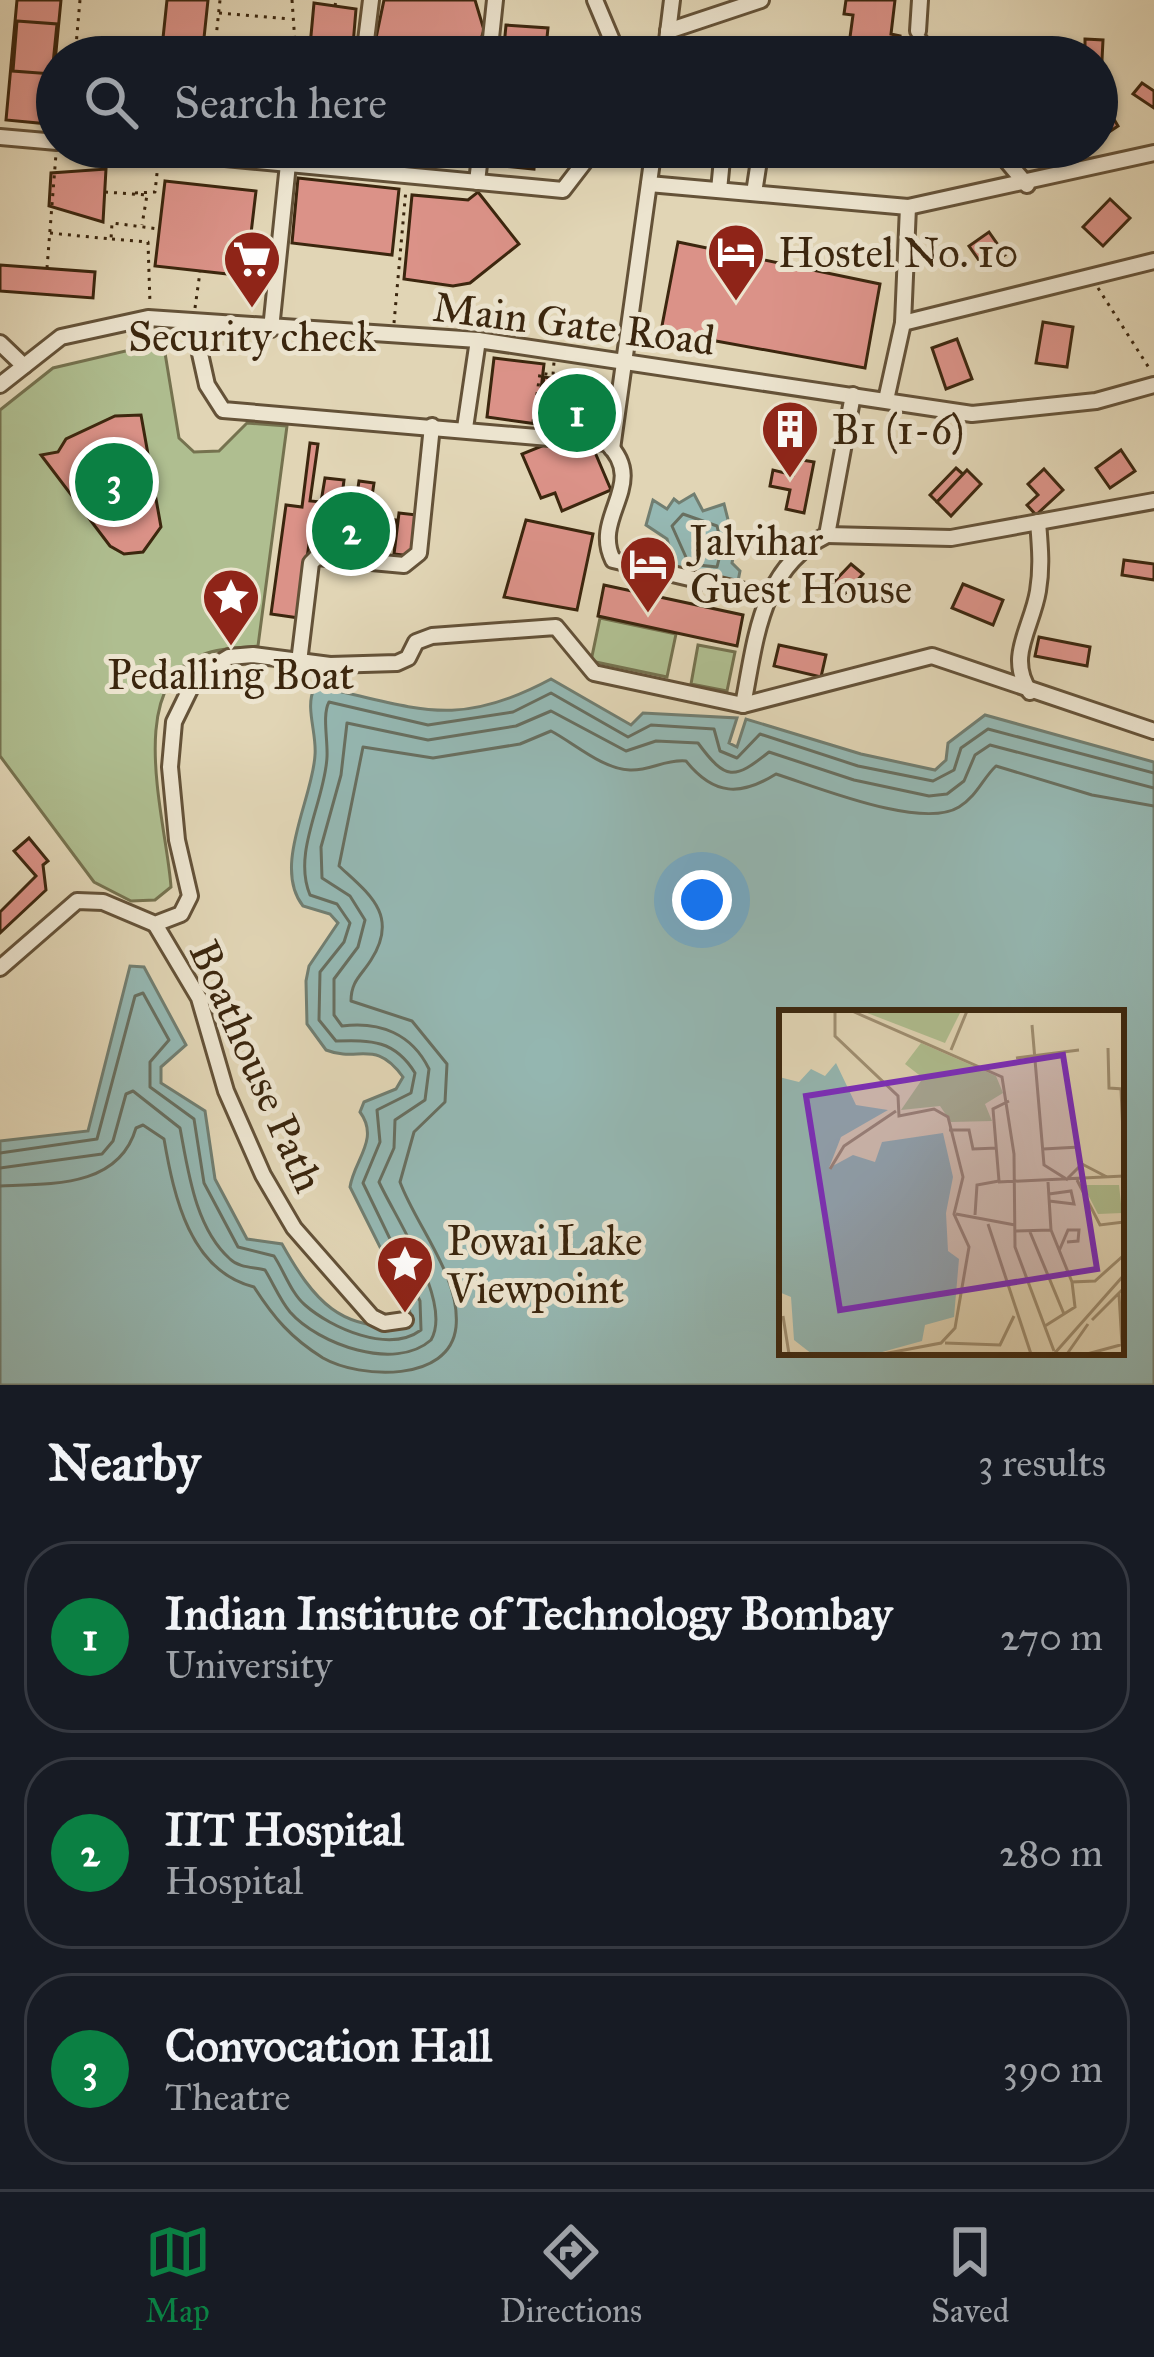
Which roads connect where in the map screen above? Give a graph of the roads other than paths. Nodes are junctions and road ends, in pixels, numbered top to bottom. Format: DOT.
graph roads {
  1 [pos="371,0"];
  2 [pos="495,0"];
  3 [pos="595,0"];
  4 [pos="672,0"];
  5 [pos="761,0"];
  6 [pos="920,0"];
  7 [pos="668,31"];
  8 [pos="367,36"];
  9 [pos="491,36"];
  10 [pos="610,36"];
  11 [pos="667,36"];
  12 [pos="919,36"];
  13 [pos="0,137"];
  14 [pos="36,141"];
  15 [pos="1154,153"];
  16 [pos="1118,162"];
  17 [pos="289,168"];
  18 [pos="331,168"];
  19 [pos="479,168"];
  20 [pos="580,168"];
  21 [pos="651,168"];
  22 [pos="720,168"];
  23 [pos="758,168"];
  24 [pos="1013,168"];
  25 [pos="1094,168"];
  26 [pos="352,170"];
  27 [pos="477,182"];
  28 [pos="649,184"];
  29 [pos="1027,185"];
  30 [pos="719,190"];
  31 [pos="754,193"];
  32 [pos="908,207"];
  33 [pos="1154,261"];
  34 [pos="193,322"];
  35 [pos="904,322"];
  36 [pos="271,329"];
  37 [pos="478,340"];
  38 [pos="0,343"];
  39 [pos="627,359"];
  40 [pos="24,366"];
  41 [pos="1154,380"];
  42 [pos="0,386"];
  43 [pos="853,395"];
  44 [pos="886,400"];
  45 [pos="432,426"];
  46 [pos="465,428"];
  47 [pos="612,449"];
  48 [pos="1154,501"];
  49 [pos="1038,522"];
  50 [pos="827,535"];
  51 [pos="766,596"];
  52 [pos="299,662"];
  53 [pos="1030,692"];
  54 [pos="743,705"];
  55 [pos="1154,731"];
  56 [pos="155,924"];
  57 [pos="0,968"];
  58 [pos="405,1320"];
  1 -- 8 [label="street"];
  2 -- 9 [label="street"];
  3 -- 10 [label="street"];
  4 -- 7 [label="street"];
  5 -- 7 [label="street"];
  6 -- 12 [label="street"];
  7 -- 11 [label="street"];
  13 -- 14 [label="street"];
  15 -- 16 [label="street"];
  17 -- 36 [label="street"];
  18 -- 26 [label="street"];
  19 -- 27 [label="street"];
  20 -- 27 [label="street"];
  21 -- 28 [label="street"];
  22 -- 30 [label="street"];
  23 -- 31 [label="street"];
  24 -- 29 [label="street"];
  25 -- 29 [label="street"];
  26 -- 27 [label="street"];
  28 -- 30 [label="street"];
  28 -- 39 [label="street"];
  29 -- 32 [label="street"];
  30 -- 31 [label="street"];
  31 -- 32 [label="street"];
  32 -- 35 [label="street"];
  33 -- 35 [label="street"];
  34 -- 36 [label="street, Main Gate Road"];
  34 -- 40 [label="street, Main Gate Road"];
  34 -- 45 [label="street"];
  35 -- 44 [label="street"];
  36 -- 37 [label="street, Main Gate Road"];
  37 -- 39 [label="street, Main Gate Road"];
  37 -- 46 [label="street"];
  38 -- 40 [label="street"];
  39 -- 43 [label="street, Main Gate Road"];
  39 -- 47 [label="street"];
  40 -- 42 [label="street, Main Gate Road"];
  41 -- 44 [label="street, Main Gate Road"];
  43 -- 44 [label="street, Main Gate Road"];
  43 -- 50 [label="street"];
  45 -- 46 [label="street"];
  45 -- 52 [label="street"];
  46 -- 47 [label="street"];
  47 -- 51 [label="street"];
  48 -- 49 [label="street"];
  49 -- 50 [label="street"];
  49 -- 53 [label="street"];
  50 -- 51 [label="street"];
  51 -- 54 [label="street"];
  52 -- 54 [label="street"];
  52 -- 56 [label="street"];
  53 -- 54 [label="street"];
  53 -- 55 [label="street"];
  56 -- 57 [label="street"];
  56 -- 58 [label="street, Boathouse Path"];
}
